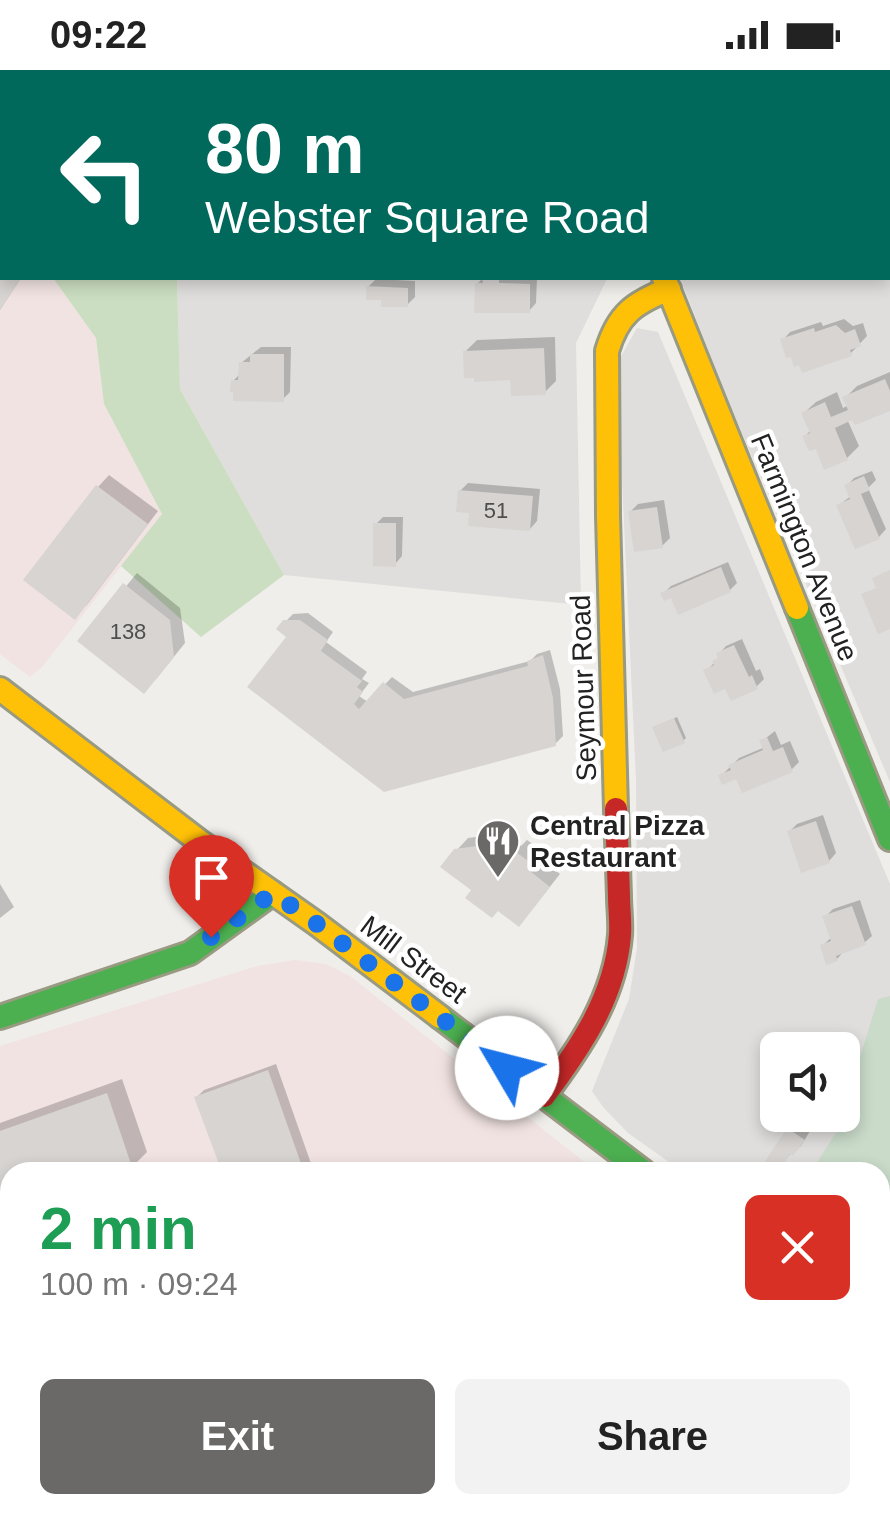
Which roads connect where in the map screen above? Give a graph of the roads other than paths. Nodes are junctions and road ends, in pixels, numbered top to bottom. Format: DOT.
graph roads {
  1 [pos="667,283"];
  2 [pos="0,690"];
  3 [pos="890,839"];
  4 [pos="273,893"];
  5 [pos="0,1017"];
  6 [pos="544,1096"];
  7 [pos="631,1162"];
  1 -- 3 [label="street, Farmington Avenue"];
  1 -- 6 [label="street, Seymour Road"];
  2 -- 4 [label="street, Mill Street"];
  4 -- 5 [label="street"];
  4 -- 6 [label="street, Mill Street"];
  6 -- 7 [label="street, Mill Street"];
}
